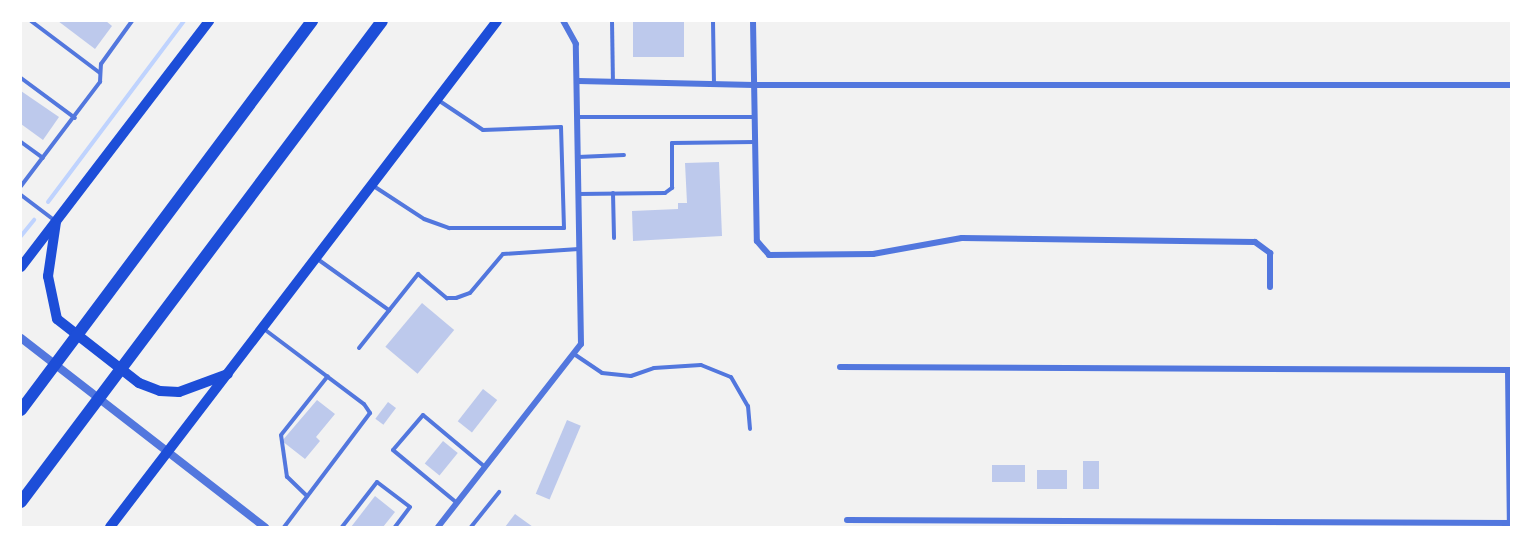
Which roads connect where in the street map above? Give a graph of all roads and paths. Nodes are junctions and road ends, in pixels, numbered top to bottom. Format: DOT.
graph roads {
  1 [pos="31,21"];
  2 [pos="132,21"];
  3 [pos="209,21"];
  4 [pos="312,21"];
  5 [pos="382,21"];
  6 [pos="497,21"];
  7 [pos="563,21"];
  8 [pos="612,21"];
  9 [pos="713,21"];
  10 [pos="753,21"];
  11 [pos="100,73"];
  12 [pos="21,78"];
  13 [pos="578,81"];
  14 [pos="613,82"];
  15 [pos="714,84"];
  16 [pos="754,85"];
  17 [pos="1511,85"];
  18 [pos="437,100"];
  19 [pos="578,117"];
  20 [pos="755,117"];
  21 [pos="75,118"];
  22 [pos="21,142"];
  23 [pos="755,142"];
  24 [pos="624,155"];
  25 [pos="578,157"];
  26 [pos="43,158"];
  27 [pos="372,185"];
  28 [pos="21,186"];
  29 [pos="613,193"];
  30 [pos="578,194"];
  31 [pos="21,195"];
  32 [pos="56,222"];
  33 [pos="614,238"];
  34 [pos="579,249"];
  35 [pos="316,258"];
  36 [pos="21,267"];
  37 [pos="1270,287"];
  38 [pos="389,310"];
  39 [pos="263,328"];
  40 [pos="21,338"];
  41 [pos="359,348"];
  42 [pos="573,354"];
  43 [pos="840,367"];
  44 [pos="1509,370"];
  45 [pos="228,374"];
  46 [pos="328,376"];
  47 [pos="21,410"];
  48 [pos="750,429"];
  49 [pos="169,450"];
  50 [pos="486,468"];
  51 [pos="499,492"];
  52 [pos="307,496"];
  53 [pos="21,502"];
  54 [pos="457,504"];
  55 [pos="846,520"];
  56 [pos="1510,523"];
  57 [pos="949,524"];
  58 [pos="1145,524"];
  59 [pos="1345,524"];
  60 [pos="440,526"];
  61 [pos="110,527"];
  62 [pos="265,527"];
  63 [pos="284,527"];
  64 [pos="342,527"];
  65 [pos="395,527"];
  66 [pos="471,527"];
  1 -- 11 [label="lane"];
  2 -- 11 [label="lane"];
  3 -- 32 [label="main road"];
  4 -- 47 [label="highway"];
  5 -- 53 [label="highway"];
  6 -- 18 [label="main road"];
  7 -- 13 [label="street"];
  8 -- 14 [label="lane"];
  9 -- 15 [label="lane"];
  10 -- 16 [label="street"];
  11 -- 21 [label="lane"];
  12 -- 21 [label="lane"];
  13 -- 14 [label="street"];
  13 -- 19 [label="street"];
  14 -- 15 [label="street"];
  15 -- 16 [label="street"];
  16 -- 17 [label="street"];
  16 -- 20 [label="street"];
  18 -- 27 [label="main road"];
  18 -- 27 [label="lane"];
  19 -- 20 [label="lane"];
  19 -- 25 [label="street"];
  20 -- 23 [label="street"];
  21 -- 26 [label="lane"];
  22 -- 26 [label="lane"];
  23 -- 29 [label="lane"];
  23 -- 37 [label="street"];
  24 -- 25 [label="lane"];
  25 -- 30 [label="street"];
  26 -- 28 [label="lane"];
  27 -- 35 [label="main road"];
  29 -- 30 [label="lane"];
  29 -- 33 [label="lane"];
  30 -- 34 [label="street"];
  31 -- 32 [label="lane"];
  32 -- 36 [label="main road"];
  32 -- 45 [label="main road"];
  34 -- 38 [label="lane"];
  34 -- 42 [label="street"];
  35 -- 38 [label="lane"];
  35 -- 39 [label="main road"];
  38 -- 41 [label="lane"];
  39 -- 45 [label="main road"];
  39 -- 46 [label="lane"];
  40 -- 49 [label="street"];
  42 -- 48 [label="lane"];
  42 -- 50 [label="street"];
  43 -- 44 [label="street"];
  44 -- 56 [label="street"];
  45 -- 49 [label="main road"];
  46 -- 52 [label="lane"];
  46 -- 52 [label="lane"];
  49 -- 61 [label="main road"];
  49 -- 62 [label="street"];
  50 -- 54 [label="street"];
  50 -- 54 [label="lane"];
  51 -- 66 [label="lane"];
  52 -- 63 [label="lane"];
  54 -- 60 [label="street"];
  55 -- 57 [label="street"];
  56 -- 59 [label="street"];
  57 -- 58 [label="street"];
  58 -- 59 [label="street"];
  64 -- 65 [label="lane"];
}
